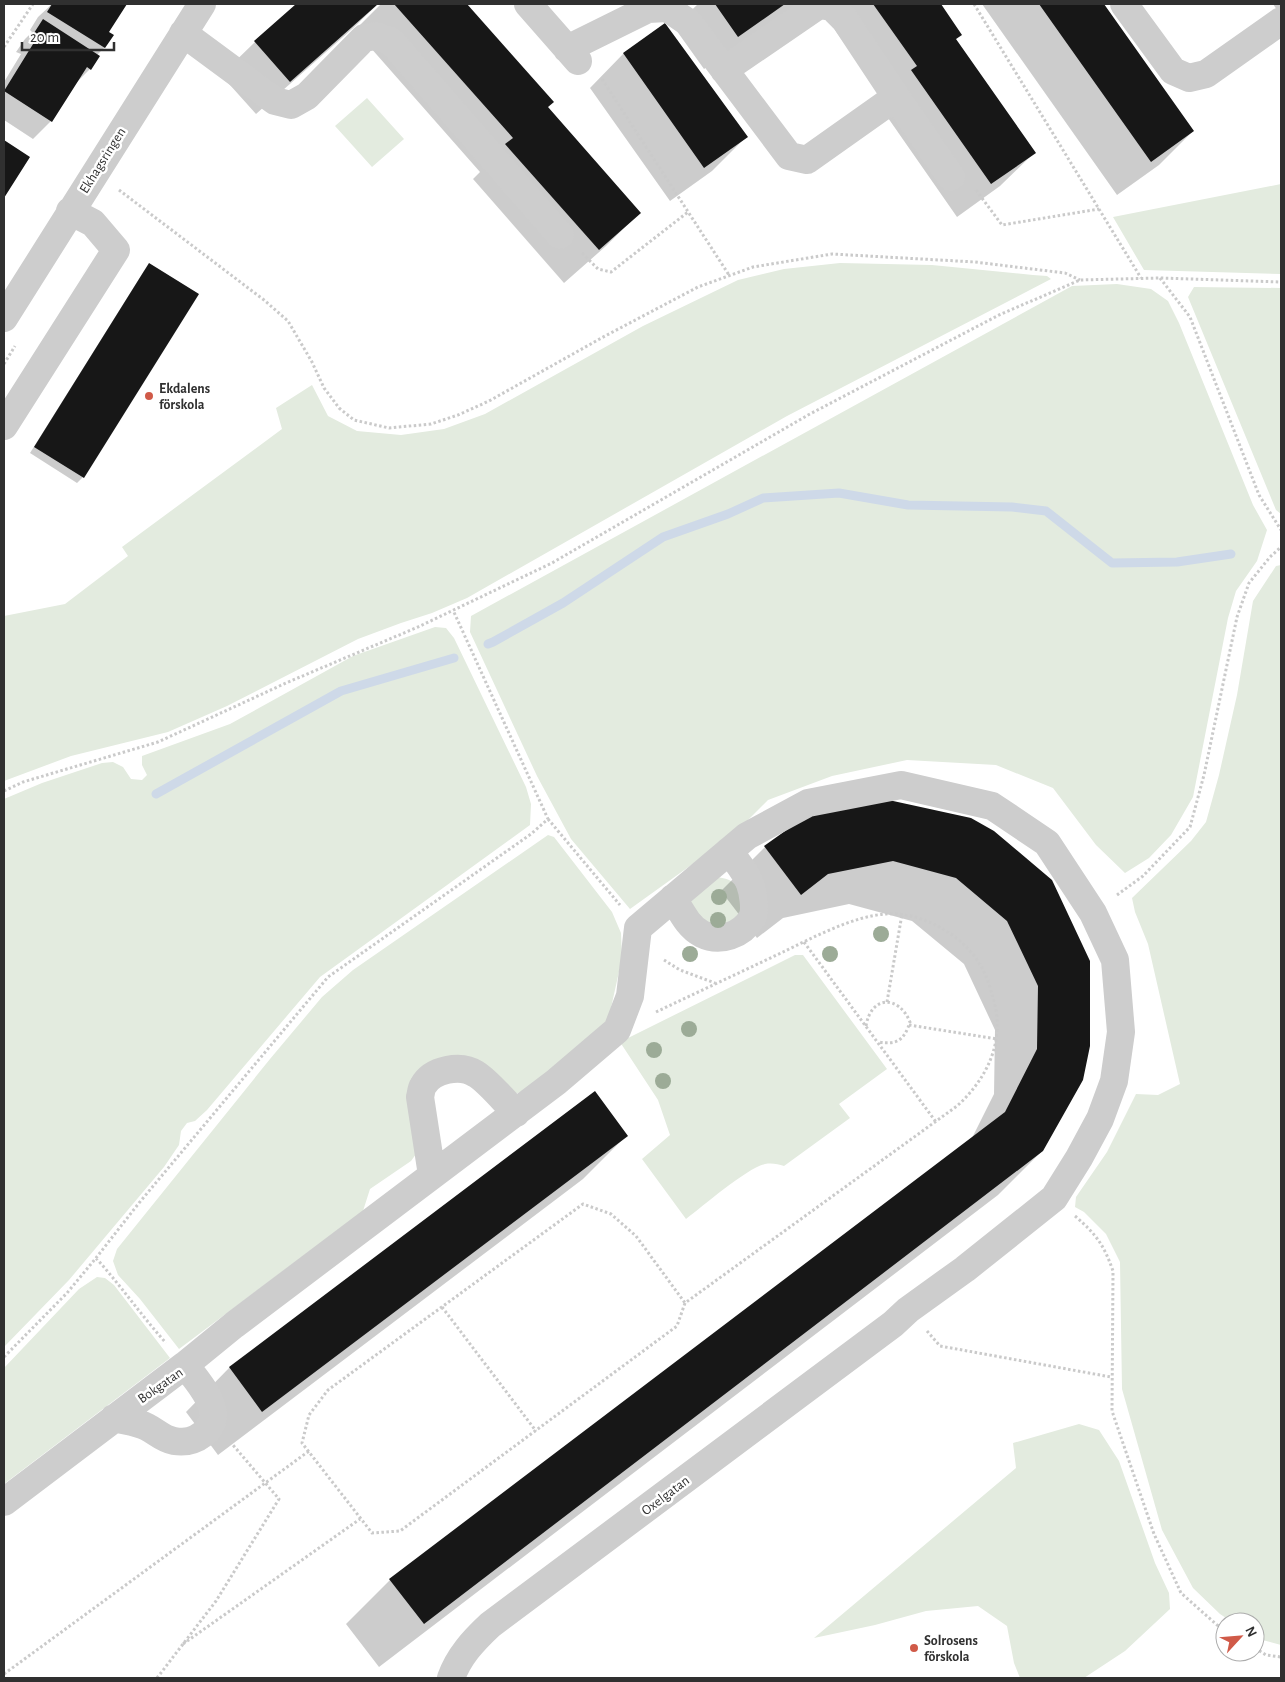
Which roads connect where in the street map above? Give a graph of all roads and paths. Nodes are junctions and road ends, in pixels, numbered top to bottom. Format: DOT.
graph roads {
  1 [pos="33,4"];
  2 [pos="202,4"];
  3 [pos="528,4"];
  4 [pos="974,4"];
  5 [pos="1124,4"];
  6 [pos="1281,21"];
  7 [pos="183,33"];
  8 [pos="4,48"];
  9 [pos="572,55"];
  10 [pos="724,70"];
  11 [pos="896,97"];
  12 [pos="96,171"];
  13 [pos="951,177"];
  14 [pos="1099,210"];
  15 [pos="70,211"];
  16 [pos="688,212"];
  17 [pos="560,235"];
  18 [pos="729,276"];
  19 [pos="1141,278"];
  20 [pos="1160,278"];
  21 [pos="1080,280"];
  22 [pos="1281,282"];
  23 [pos="4,318"];
  24 [pos="4,426"];
  25 [pos="1281,530"];
  26 [pos="1281,547"];
  27 [pos="453,610"];
  28 [pos="4,791"];
  29 [pos="548,819"];
  30 [pos="738,843"];
  31 [pos="673,898"];
  32 [pos="1093,913"];
  33 [pos="902,914"];
  34 [pos="637,933"];
  35 [pos="804,942"];
  36 [pos="716,983"];
  37 [pos="888,1002"];
  38 [pos="909,1025"];
  39 [pos="866,1026"];
  40 [pos="617,1030"];
  41 [pos="997,1038"];
  42 [pos="878,1042"];
  43 [pos="516,1112"];
  44 [pos="936,1122"];
  45 [pos="432,1175"];
  46 [pos="1054,1198"];
  47 [pos="96,1258"];
  48 [pos="685,1303"];
  49 [pos="442,1307"];
  50 [pos="901,1317"];
  51 [pos="4,1357"];
  52 [pos="184,1365"];
  53 [pos="1111,1376"];
  54 [pos="114,1418"];
  55 [pos="213,1421"];
  56 [pos="536,1431"];
  57 [pos="309,1452"];
  58 [pos="265,1482"];
  59 [pos="4,1502"];
  60 [pos="360,1519"];
  61 [pos="1215,1623"];
  62 [pos="181,1646"];
  63 [pos="1265,1654"];
  64 [pos="1281,1657"];
  65 [pos="4,1674"];
  66 [pos="157,1678"];
  67 [pos="451,1678"];
  1 -- 8 [label="path"];
  2 -- 7 [label="street, Ekhagsringen"];
  3 -- 9 [label="street"];
  4 -- 14 [label="path"];
  5 -- 6 [label="street"];
  7 -- 12 [label="street, Ekhagsringen"];
  7 -- 17 [label="street"];
  9 -- 10 [label="street"];
  9 -- 16 [label="path"];
  10 -- 11 [label="street"];
  10 -- 11 [label="street"];
  11 -- 13 [label="street"];
  12 -- 15 [label="street, Ekhagsringen"];
  12 -- 18 [label="path"];
  13 -- 14 [label="path"];
  14 -- 19 [label="path"];
  15 -- 23 [label="street, Ekhagsringen"];
  15 -- 24 [label="street"];
  16 -- 17 [label="path"];
  16 -- 18 [label="path"];
  18 -- 21 [label="path"];
  19 -- 20 [label="path"];
  19 -- 21 [label="path"];
  20 -- 22 [label="path"];
  20 -- 25 [label="path"];
  21 -- 27 [label="path"];
  26 -- 32 [label="path"];
  27 -- 28 [label="path"];
  27 -- 29 [label="path"];
  29 -- 34 [label="path"];
  29 -- 47 [label="path"];
  30 -- 31 [label="street"];
  30 -- 31 [label="street"];
  30 -- 32 [label="street"];
  31 -- 34 [label="street"];
  32 -- 46 [label="street"];
  33 -- 35 [label="path"];
  33 -- 37 [label="path"];
  33 -- 41 [label="path"];
  34 -- 36 [label="path"];
  34 -- 40 [label="street"];
  35 -- 36 [label="path"];
  35 -- 39 [label="path"];
  36 -- 40 [label="path"];
  37 -- 38 [label="path"];
  37 -- 39 [label="path"];
  38 -- 41 [label="path"];
  38 -- 42 [label="path"];
  39 -- 42 [label="path"];
  40 -- 43 [label="street"];
  41 -- 44 [label="path"];
  42 -- 44 [label="path"];
  43 -- 45 [label="street"];
  43 -- 45 [label="street"];
  44 -- 48 [label="path"];
  45 -- 52 [label="street"];
  46 -- 50 [label="street, Oxelgatan"];
  46 -- 53 [label="path"];
  47 -- 51 [label="path"];
  47 -- 52 [label="path"];
  48 -- 49 [label="path"];
  48 -- 56 [label="path"];
  49 -- 56 [label="path"];
  49 -- 57 [label="path"];
  50 -- 53 [label="path"];
  50 -- 67 [label="street, Oxelgatan"];
  52 -- 54 [label="street, Bokgatan"];
  52 -- 55 [label="street, Bokgatan"];
  53 -- 61 [label="path"];
  54 -- 55 [label="street, Bokgatan"];
  54 -- 59 [label="street, Bokgatan"];
  55 -- 58 [label="path"];
  56 -- 60 [label="path"];
  57 -- 58 [label="path"];
  57 -- 60 [label="path"];
  58 -- 62 [label="path"];
  58 -- 65 [label="path"];
  60 -- 62 [label="path"];
  62 -- 66 [label="path"];
  63 -- 64 [label="path"];
}
